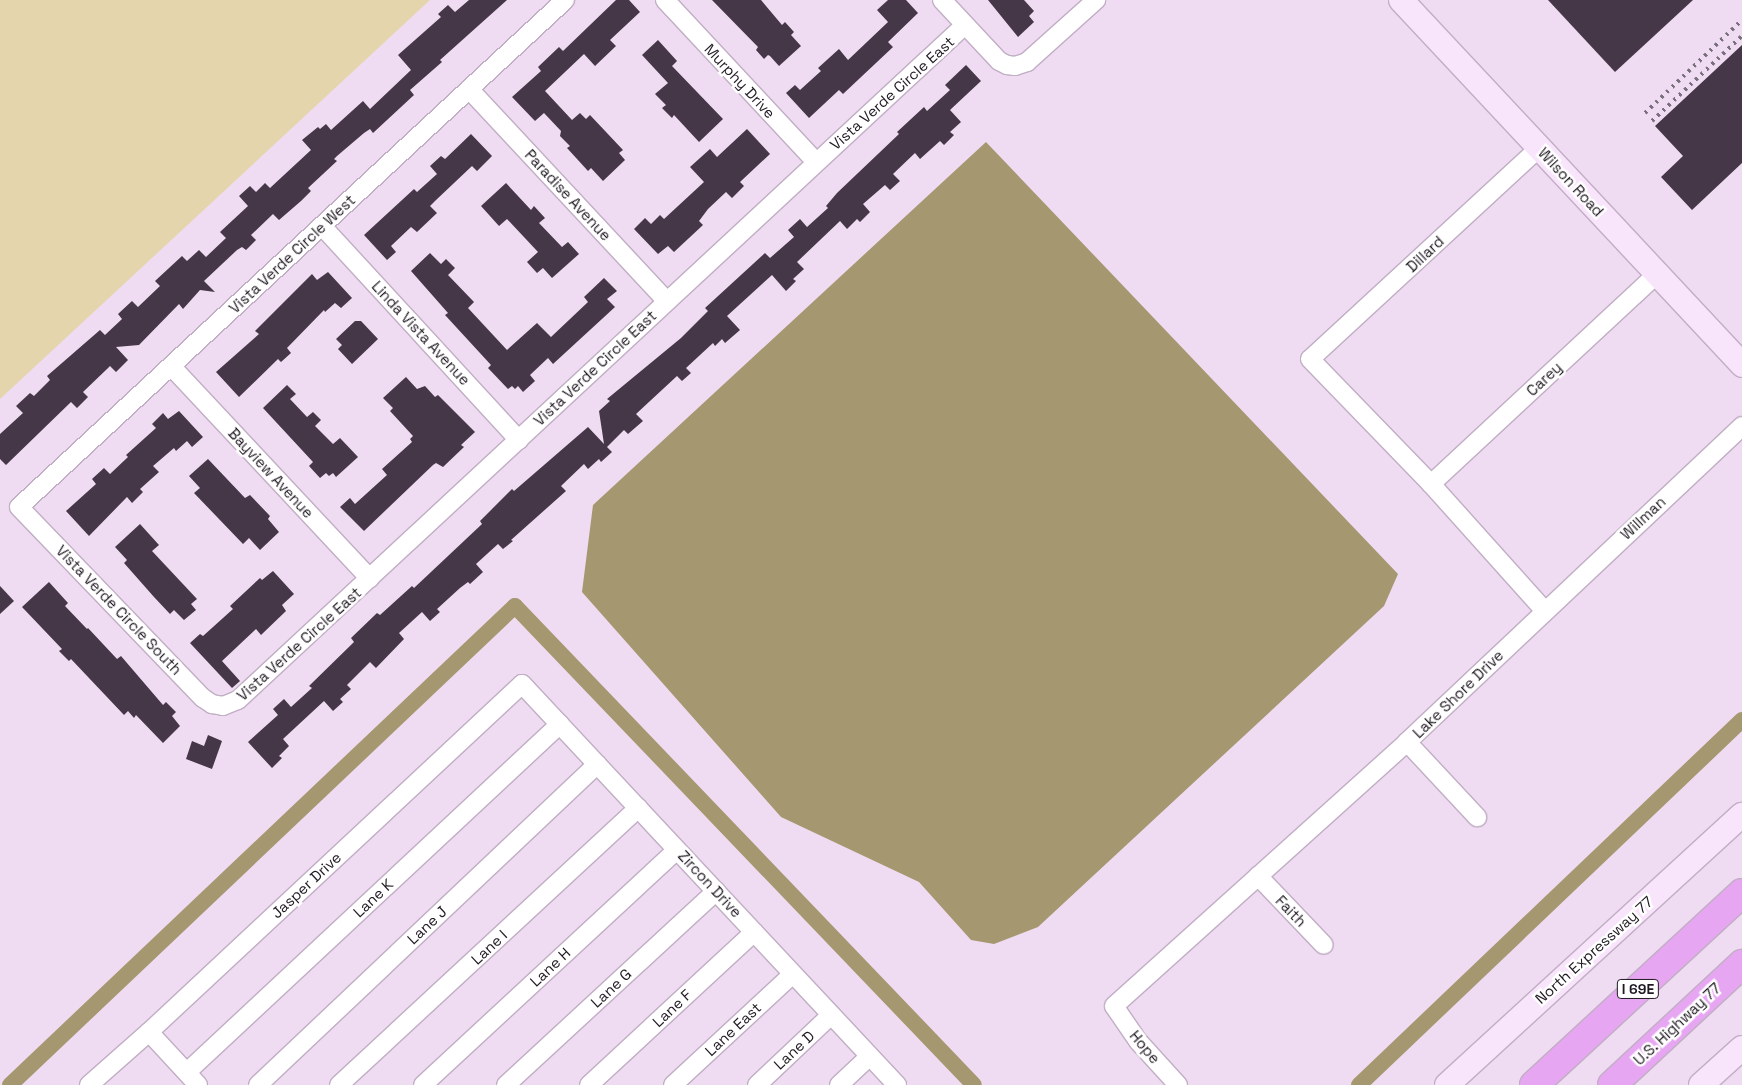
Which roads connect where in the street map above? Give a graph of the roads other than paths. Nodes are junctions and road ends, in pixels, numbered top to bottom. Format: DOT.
graph roads {
  1 [pos="565,0"];
  2 [pos="665,0"];
  3 [pos="942,0"];
  4 [pos="1096,0"];
  5 [pos="1401,0"];
  6 [pos="965,25"];
  7 [pos="469,89"];
  8 [pos="1539,148"];
  9 [pos="816,162"];
  10 [pos="322,226"];
  11 [pos="1657,274"];
  12 [pos="667,301"];
  13 [pos="1742,365"];
  14 [pos="171,366"];
  15 [pos="1742,426"];
  16 [pos="519,440"];
  17 [pos="1431,484"];
  18 [pos="19,507"];
  19 [pos="370,579"];
  20 [pos="1545,611"];
  21 [pos="522,684"];
  22 [pos="223,706"];
  23 [pos="560,724"];
  24 [pos="1407,742"];
  25 [pos="597,764"];
  26 [pos="638,808"];
  27 [pos="1742,815"];
  28 [pos="1477,817"];
  29 [pos="677,850"];
  30 [pos="1258,876"];
  31 [pos="716,891"];
  32 [pos="1742,893"];
  33 [pos="754,932"];
  34 [pos="1324,945"];
  35 [pos="1742,964"];
  36 [pos="794,974"];
  37 [pos="1114,1006"];
  38 [pos="832,1014"];
  39 [pos="149,1032"];
  40 [pos="1742,1048"];
  41 [pos="870,1056"];
  42 [pos="193,1079"];
  43 [pos="89,1085"];
  44 [pos="258,1085"];
  45 [pos="339,1085"];
  46 [pos="424,1085"];
  47 [pos="506,1085"];
  48 [pos="589,1085"];
  49 [pos="672,1085"];
  50 [pos="757,1085"];
  51 [pos="840,1085"];
  52 [pos="897,1085"];
  53 [pos="1178,1085"];
  54 [pos="1447,1085"];
  55 [pos="1534,1085"];
  56 [pos="1612,1085"];
  57 [pos="1702,1085"];
  1 -- 7 [label="street, Vista Verde Circle West"];
  2 -- 9 [label="street, Murphy Drive"];
  3 -- 6 [label="street"];
  4 -- 6 [label="street"];
  5 -- 8 [label="main road, Wilson Road"];
  6 -- 9 [label="street, Vista Verde Circle East"];
  7 -- 10 [label="street, Vista Verde Circle West"];
  7 -- 12 [label="street, Paradise Avenue"];
  8 -- 11 [label="main road, Wilson Road"];
  8 -- 17 [label="street, Dillard"];
  9 -- 12 [label="street, Vista Verde Circle East"];
  10 -- 14 [label="street, Vista Verde Circle West"];
  10 -- 16 [label="street, Linda Vista Avenue"];
  11 -- 13 [label="main road, Wilson Road"];
  11 -- 17 [label="street, Carey"];
  12 -- 16 [label="street, Vista Verde Circle East"];
  14 -- 18 [label="street, Vista Verde Circle West"];
  14 -- 19 [label="street, Bayview Avenue"];
  15 -- 20 [label="street, Willman"];
  16 -- 19 [label="street, Vista Verde Circle East"];
  17 -- 20 [label="street"];
  18 -- 22 [label="street, Vista Verde Circle South"];
  19 -- 22 [label="street, Vista Verde Circle East"];
  20 -- 24 [label="street, Lake Shore Drive"];
  21 -- 23 [label="street, Zircon Drive"];
  21 -- 39 [label="street, Jasper Drive"];
  23 -- 25 [label="street, Zircon Drive"];
  23 -- 42 [label="street, Lane K"];
  24 -- 28 [label="street"];
  24 -- 30 [label="street, Lake Shore Drive"];
  25 -- 26 [label="street, Zircon Drive"];
  25 -- 44 [label="street, Lane J"];
  26 -- 29 [label="street, Zircon Drive"];
  26 -- 45 [label="street, Lane I"];
  27 -- 54 [label="main road, North Expressway 77"];
  29 -- 31 [label="street, Zircon Drive"];
  29 -- 46 [label="street, Lane H"];
  30 -- 34 [label="street, Faith"];
  30 -- 37 [label="street, Lake Shore Drive"];
  31 -- 33 [label="street, Zircon Drive"];
  31 -- 47 [label="street, Lane G"];
  32 -- 55 [label="highway, I 69E"];
  33 -- 36 [label="street, Zircon Drive"];
  33 -- 48 [label="street, Lane F"];
  35 -- 56 [label="highway, U.S. Highway 77"];
  36 -- 38 [label="street, Zircon Drive"];
  36 -- 49 [label="street, Lane East"];
  37 -- 53 [label="street, Hope"];
  38 -- 41 [label="street, Zircon Drive"];
  38 -- 50 [label="street, Lane D"];
  39 -- 42 [label="street"];
  39 -- 43 [label="street, Jasper Drive"];
  40 -- 57 [label="main road"];
  41 -- 51 [label="street"];
  41 -- 52 [label="street, Zircon Drive"];
}
